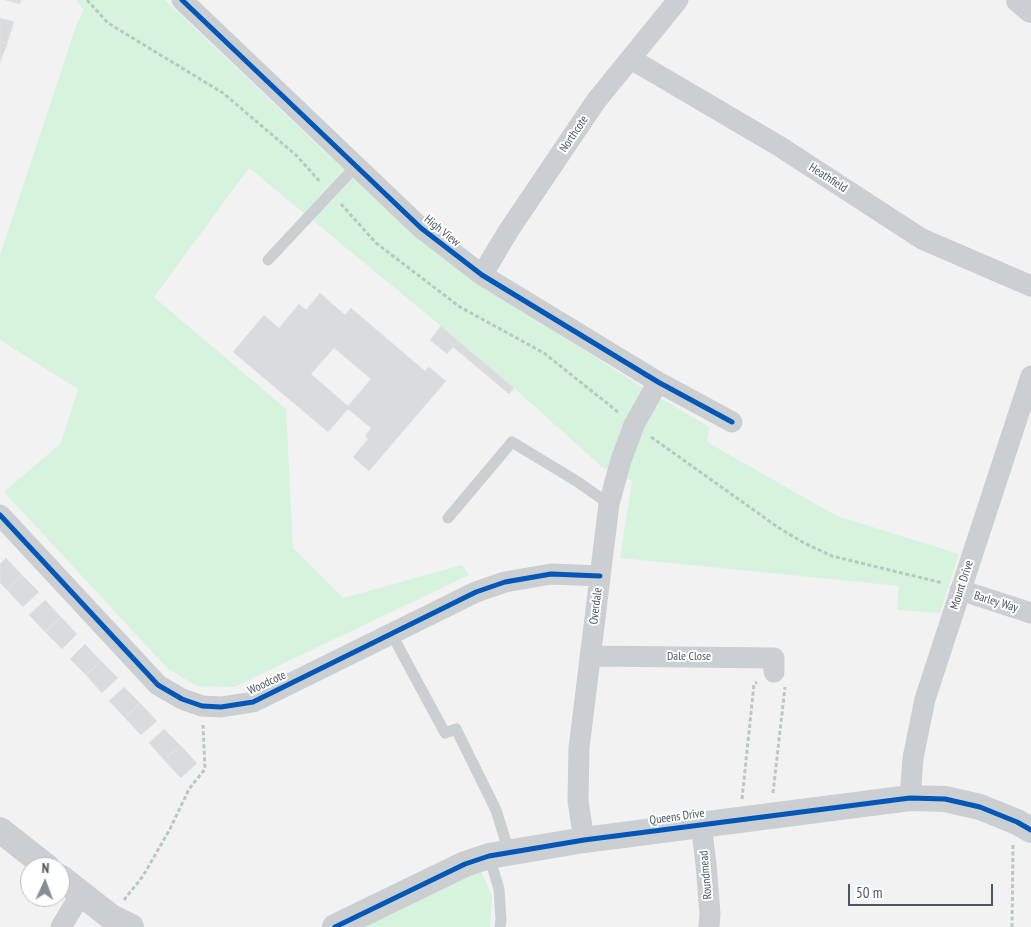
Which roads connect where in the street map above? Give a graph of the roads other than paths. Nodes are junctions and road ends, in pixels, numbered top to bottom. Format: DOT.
graph roads {
  1 [pos="182,0"];
  2 [pos="1019,0"];
  3 [pos="673,2"];
  4 [pos="1031,10"];
  5 [pos="631,59"];
  6 [pos="356,166"];
  7 [pos="268,260"];
  8 [pos="482,275"];
  9 [pos="1031,286"];
  10 [pos="1031,376"];
  11 [pos="658,382"];
  12 [pos="732,422"];
  13 [pos="609,504"];
  14 [pos="0,515"];
  15 [pos="448,518"];
  16 [pos="600,576"];
  17 [pos="960,590"];
  18 [pos="1031,613"];
  19 [pos="391,633"];
  20 [pos="590,656"];
  21 [pos="774,672"];
  22 [pos="910,798"];
  23 [pos="700,824"];
  24 [pos="1024,826"];
  25 [pos="0,830"];
  26 [pos="584,840"];
  27 [pos="499,854"];
  28 [pos="34,857"];
  29 [pos="70,885"];
  30 [pos="81,894"];
  31 [pos="121,922"];
  32 [pos="61,927"];
  33 [pos="335,927"];
  34 [pos="500,927"];
  35 [pos="709,927"];
  1 -- 6 [label="street, High View"];
  2 -- 4 [label="street"];
  3 -- 5 [label="street, Northcote"];
  5 -- 8 [label="street, Northcote"];
  5 -- 9 [label="street, Heathfield"];
  6 -- 7 [label="lane"];
  6 -- 8 [label="street, High View"];
  8 -- 11 [label="street, High View"];
  10 -- 17 [label="street, Mount Drive"];
  11 -- 12 [label="street, High View"];
  11 -- 13 [label="street, Overdale"];
  13 -- 15 [label="lane"];
  13 -- 16 [label="street, Overdale"];
  14 -- 19 [label="street, Woodcote"];
  16 -- 19 [label="street, Woodcote"];
  16 -- 20 [label="street, Overdale"];
  17 -- 18 [label="street, Barley Way"];
  17 -- 22 [label="street, Mount Drive"];
  19 -- 27 [label="lane"];
  20 -- 21 [label="street, Dale Close"];
  20 -- 26 [label="street, Overdale"];
  22 -- 23 [label="street, Queens Drive"];
  22 -- 24 [label="street, Queens Drive"];
  23 -- 26 [label="street, Queens Drive"];
  23 -- 35 [label="street, Roundmead"];
  25 -- 28 [label="street"];
  26 -- 27 [label="street, Queens Drive"];
  27 -- 33 [label="street, Queens Drive"];
  27 -- 34 [label="lane"];
  29 -- 30 [label="street"];
  30 -- 31 [label="street"];
  30 -- 32 [label="street"];
}
